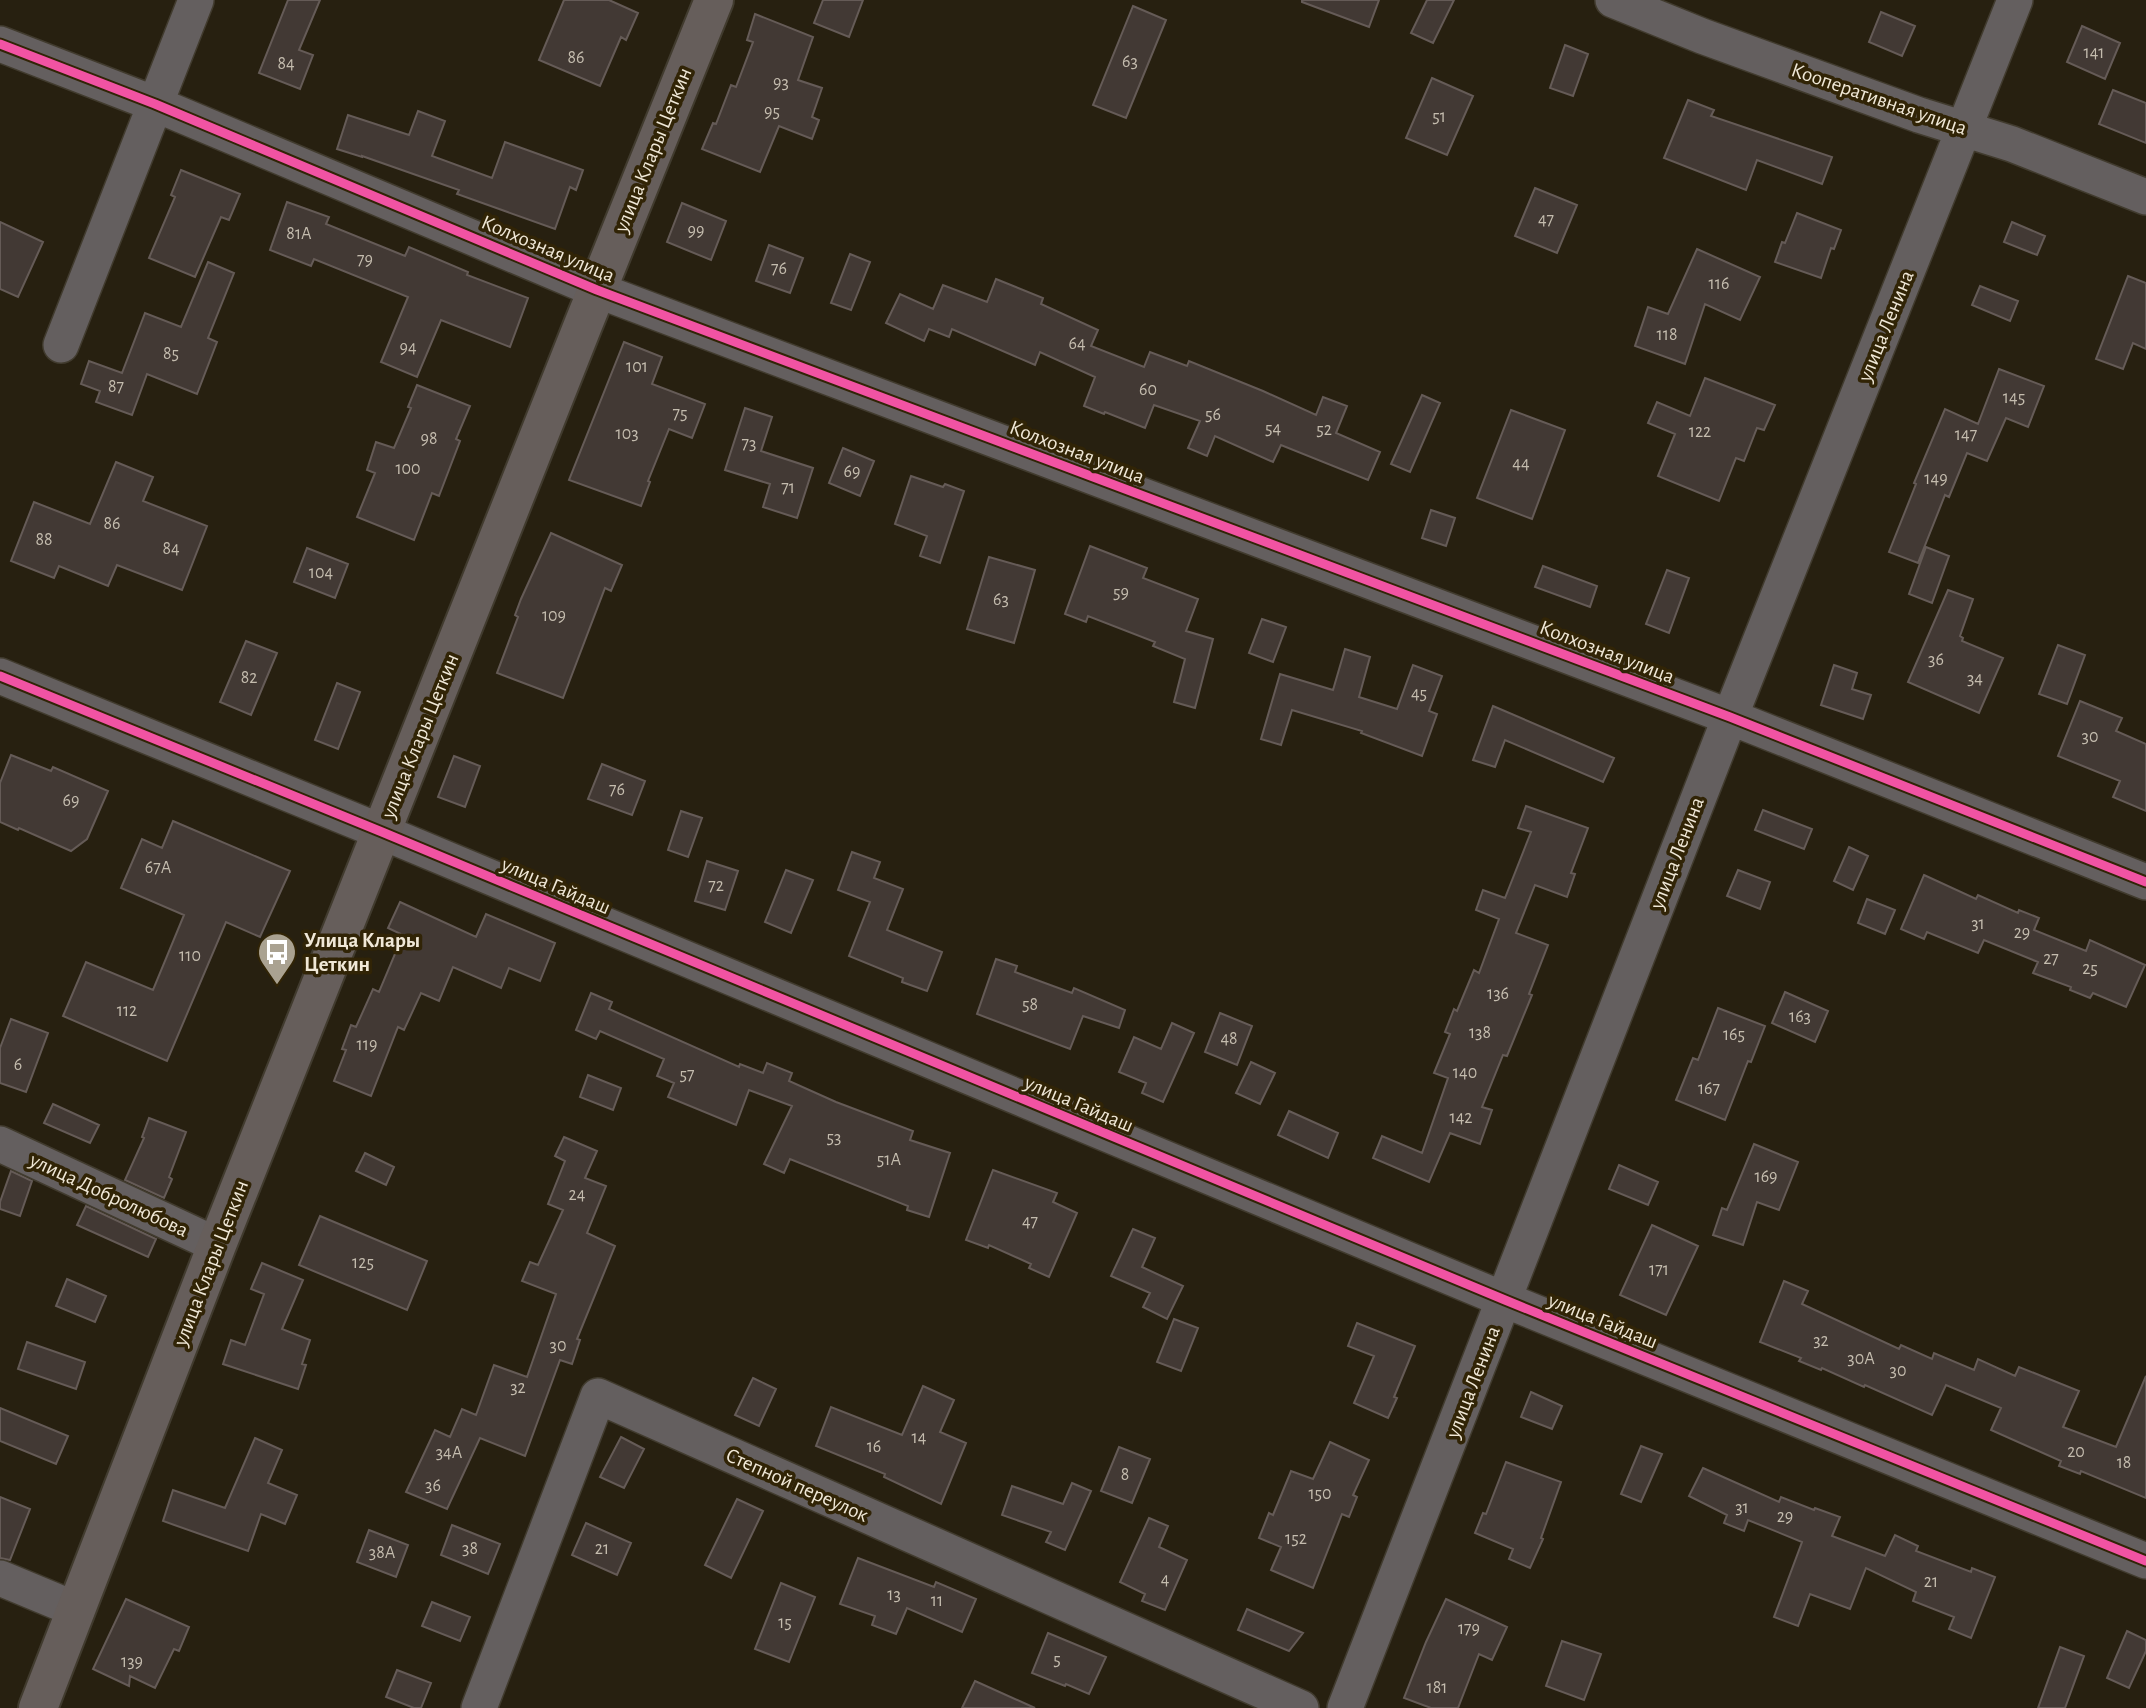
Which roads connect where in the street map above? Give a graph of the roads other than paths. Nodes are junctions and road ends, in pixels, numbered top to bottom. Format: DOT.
graph roads {
  1 [pos="196,0"];
  2 [pos="714,0"];
  3 [pos="1613,0"];
  4 [pos="2015,0"];
  5 [pos="0,44"];
  6 [pos="155,104"];
  7 [pos="1964,128"];
  8 [pos="2146,197"];
  9 [pos="597,290"];
  10 [pos="61,345"];
  11 [pos="0,676"];
  12 [pos="1730,717"];
  13 [pos="382,832"];
  14 [pos="2146,882"];
  15 [pos="0,1144"];
  16 [pos="217,1245"];
  17 [pos="1505,1300"];
  18 [pos="2146,1561"];
  19 [pos="0,1577"];
  20 [pos="77,1610"];
  21 [pos="38,1708"];
  22 [pos="479,1708"];
  23 [pos="1301,1708"];
  24 [pos="1345,1708"];
  1 -- 6 [label="street"];
  2 -- 9 [label="main road, улица Клары Цеткин"];
  3 -- 7 [label="street, Кооперативная улица"];
  4 -- 7 [label="street, улица Ленина"];
  5 -- 6 [label="street, Колхозная улица"];
  6 -- 9 [label="street, Колхозная улица"];
  6 -- 10 [label="street"];
  7 -- 8 [label="street, Кооперативная улица"];
  7 -- 12 [label="street, улица Ленина"];
  9 -- 12 [label="street, Колхозная улица"];
  9 -- 13 [label="main road, улица Клары Цеткин"];
  11 -- 13 [label="street, улица Гайдаш"];
  12 -- 14 [label="street, Колхозная улица"];
  12 -- 17 [label="street, улица Ленина"];
  13 -- 16 [label="main road, улица Клары Цеткин"];
  13 -- 17 [label="street, улица Гайдаш"];
  15 -- 16 [label="street, улица Добролюбова"];
  16 -- 20 [label="main road, улица Клары Цеткин"];
  17 -- 18 [label="street, улица Гайдаш"];
  17 -- 24 [label="street, улица Ленина"];
  19 -- 20 [label="street"];
  20 -- 21 [label="main road, улица Клары Цеткин"];
  22 -- 23 [label="street, Степной переулок"];
}
